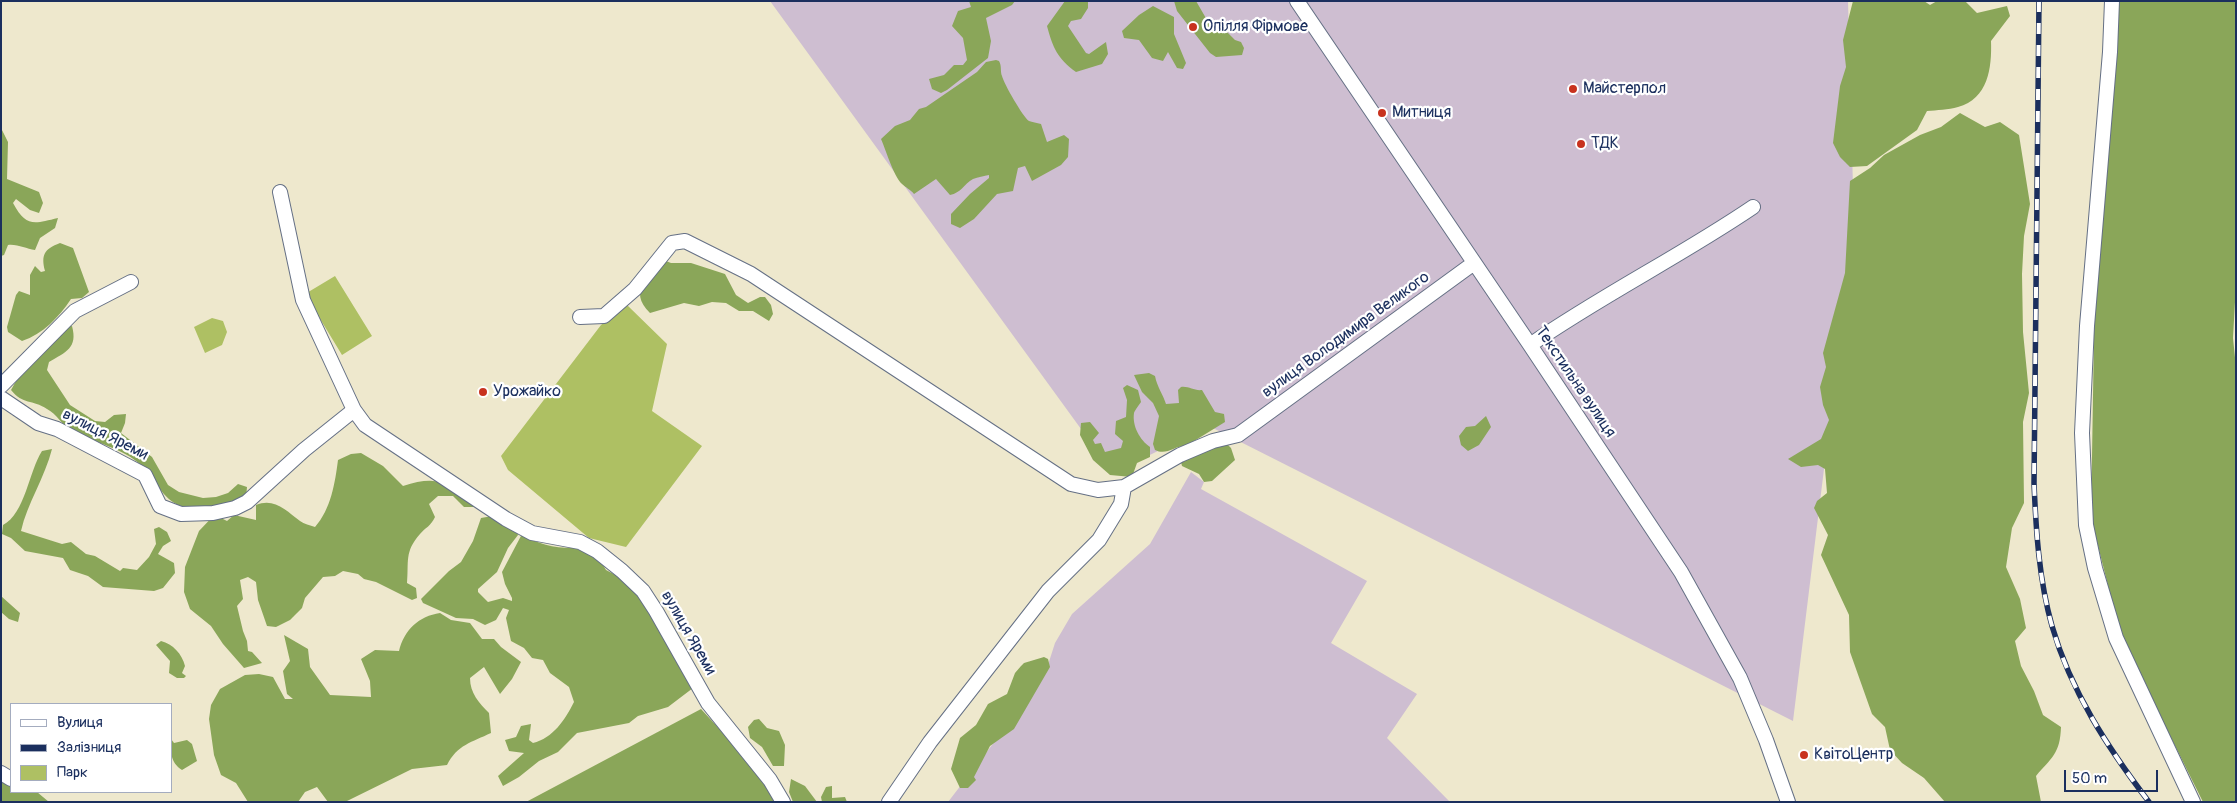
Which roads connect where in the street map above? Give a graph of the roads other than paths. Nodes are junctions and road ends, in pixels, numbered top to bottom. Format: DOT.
graph roads {
  1 [pos="1297,1"];
  2 [pos="2112,1"];
  3 [pos="280,192"];
  4 [pos="1753,207"];
  5 [pos="1474,263"];
  6 [pos="132,282"];
  7 [pos="580,317"];
  8 [pos="1530,345"];
  9 [pos="1,386"];
  10 [pos="1,398"];
  11 [pos="354,410"];
  12 [pos="1124,487"];
  13 [pos="783,802"];
  14 [pos="889,802"];
  15 [pos="1788,802"];
  16 [pos="2193,802"];
  1 -- 5 [label="street, Текстильна вулиця"];
  2 -- 16 [label="street"];
  3 -- 11 [label="street, вулиця Яреми"];
  4 -- 8 [label="street"];
  5 -- 8 [label="street, Текстильна вулиця"];
  5 -- 12 [label="street, вулиця Володимира Великого"];
  6 -- 9 [label="street"];
  7 -- 12 [label="street"];
  8 -- 15 [label="street, Текстильна вулиця"];
  10 -- 11 [label="street, вулиця Яреми"];
  11 -- 13 [label="street, вулиця Яреми"];
  12 -- 14 [label="street"];
}
